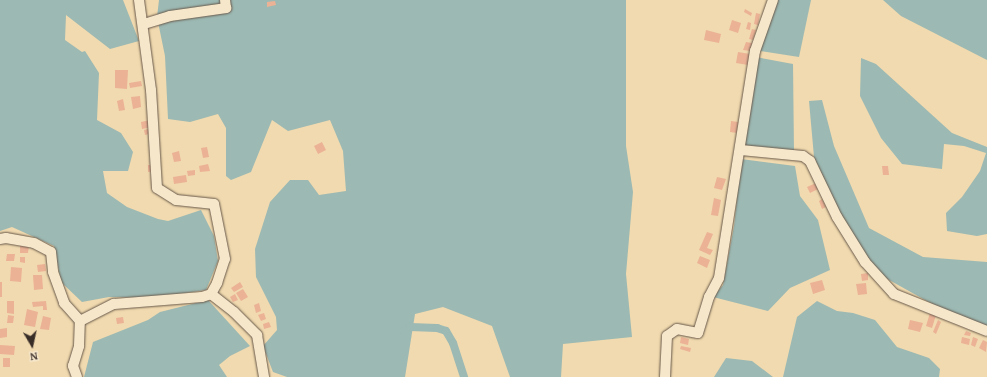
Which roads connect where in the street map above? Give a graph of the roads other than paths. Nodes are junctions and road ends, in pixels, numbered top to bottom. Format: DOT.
graph roads {
  1 [pos="139,0"];
  2 [pos="225,0"];
  3 [pos="773,0"];
  4 [pos="144,24"];
  5 [pos="741,150"];
  6 [pos="0,240"];
  7 [pos="211,294"];
  8 [pos="80,321"];
  9 [pos="987,331"];
  10 [pos="77,377"];
  11 [pos="264,377"];
  12 [pos="665,377"];
  1 -- 4 [label="street"];
  2 -- 4 [label="street"];
  3 -- 5 [label="street"];
  4 -- 7 [label="street"];
  5 -- 9 [label="street"];
  5 -- 12 [label="street"];
  6 -- 8 [label="street"];
  7 -- 8 [label="street"];
  7 -- 11 [label="street"];
  8 -- 10 [label="street"];
}
